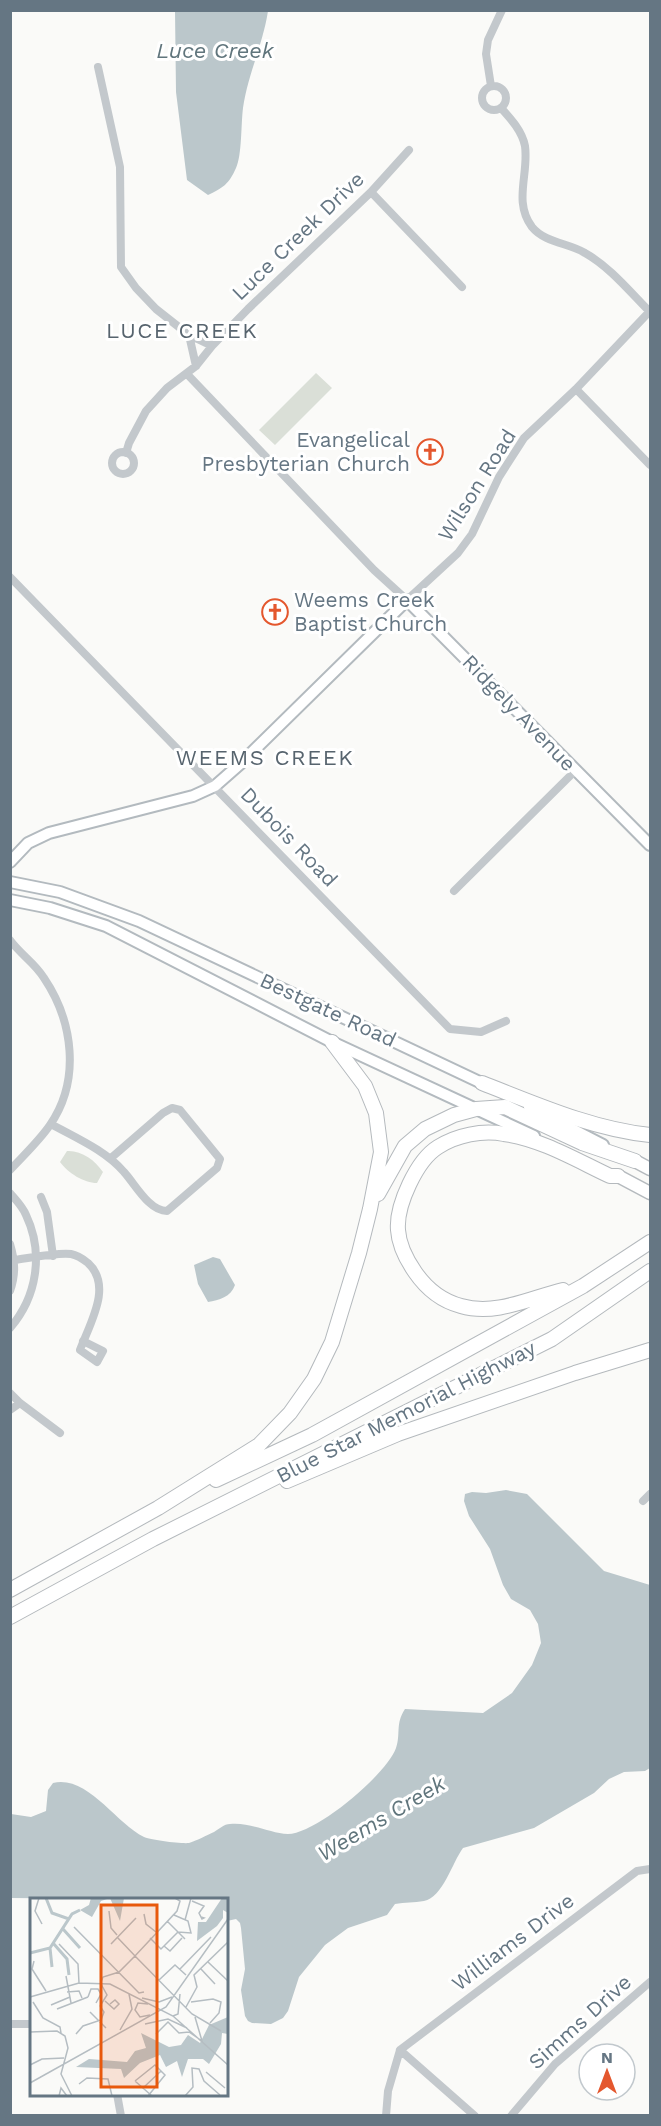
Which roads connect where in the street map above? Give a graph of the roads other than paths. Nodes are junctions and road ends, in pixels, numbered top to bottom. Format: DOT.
graph roads {
  1 [pos="502,10"];
  2 [pos="98,67"];
  3 [pos="491,86"];
  4 [pos="501,108"];
  5 [pos="409,150"];
  6 [pos="371,192"];
  7 [pos="462,287"];
  8 [pos="650,311"];
  9 [pos="189,335"];
  10 [pos="212,346"];
  11 [pos="196,366"];
  12 [pos="187,374"];
  13 [pos="576,389"];
  14 [pos="126,453"];
  15 [pos="651,465"];
  16 [pos="10,577"];
  17 [pos="407,600"];
  18 [pos="575,771"];
  19 [pos="215,786"];
  20 [pos="651,845"];
  21 [pos="10,862"];
  22 [pos="10,882"];
  23 [pos="454,891"];
  24 [pos="10,900"];
  25 [pos="10,940"];
  26 [pos="506,1021"];
  27 [pos="332,1042"];
  28 [pos="482,1083"];
  29 [pos="477,1109"];
  30 [pos="51,1124"];
  31 [pos="651,1135"];
  32 [pos="111,1158"];
  33 [pos="635,1161"];
  34 [pos="651,1169"];
  35 [pos="10,1170"];
  36 [pos="618,1176"];
  37 [pos="10,1192"];
  38 [pos="651,1193"];
  39 [pos="41,1197"];
  40 [pos="370,1209"];
  41 [pos="651,1242"];
  42 [pos="10,1244"];
  43 [pos="53,1256"];
  44 [pos="36,1258"];
  45 [pos="15,1260"];
  46 [pos="651,1271"];
  47 [pos="583,1286"];
  48 [pos="10,1291"];
  49 [pos="10,1328"];
  50 [pos="84,1341"];
  51 [pos="651,1342"];
  52 [pos="651,1350"];
  53 [pos="575,1373"];
  54 [pos="10,1392"];
  55 [pos="20,1403"];
  56 [pos="10,1410"];
  57 [pos="60,1433"];
  58 [pos="651,1494"];
  59 [pos="643,1501"];
  60 [pos="158,1508"];
  61 [pos="153,1539"];
  62 [pos="10,1590"];
  63 [pos="10,1617"];
  64 [pos="651,1869"];
  65 [pos="651,1982"];
  66 [pos="10,2024"];
  67 [pos="30,2024"];
  68 [pos="400,2050"];
  69 [pos="117,2096"];
  70 [pos="121,2115"];
  71 [pos="386,2115"];
  72 [pos="475,2115"];
  73 [pos="511,2115"];
  1 -- 3 [label="street"];
  2 -- 9 [label="street"];
  3 -- 4 [label="street"];
  3 -- 4 [label="street"];
  4 -- 8 [label="street"];
  5 -- 6 [label="street, Luce Creek Drive"];
  6 -- 7 [label="street"];
  6 -- 10 [label="street, Luce Creek Drive"];
  8 -- 13 [label="street, Wilson Road"];
  9 -- 10 [label="street"];
  9 -- 11 [label="street"];
  10 -- 11 [label="street, Luce Creek Drive"];
  11 -- 12 [label="street, Luce Creek Drive"];
  12 -- 14 [label="street, Luce Creek Drive"];
  12 -- 17 [label="street, Ridgely Avenue"];
  13 -- 15 [label="street"];
  13 -- 17 [label="street, Wilson Road"];
  16 -- 19 [label="street, Dubois Road"];
  17 -- 18 [label="main road, Ridgely Avenue"];
  17 -- 19 [label="main road"];
  18 -- 20 [label="main road, Ridgely Avenue"];
  18 -- 23 [label="street"];
  19 -- 21 [label="main road"];
  19 -- 26 [label="street, Dubois Road"];
  22 -- 28 [label="main road, Bestgate Road"];
  24 -- 27 [label="main road, Bestgate Road"];
  25 -- 30 [label="street"];
  27 -- 29 [label="main road, Bestgate Road"];
  27 -- 40 [label="highway"];
  28 -- 31 [label="highway"];
  28 -- 33 [label="main road, Bestgate Road"];
  29 -- 33 [label="highway"];
  29 -- 36 [label="main road, Bestgate Road"];
  29 -- 40 [label="highway"];
  30 -- 32 [label="street"];
  30 -- 35 [label="street"];
  32 -- 32 [label="street"];
  33 -- 34 [label="main road"];
  36 -- 38 [label="main road"];
  36 -- 47 [label="highway"];
  37 -- 44 [label="street"];
  39 -- 43 [label="street"];
  40 -- 60 [label="highway"];
  41 -- 47 [label="highway, Blue Star Memorial Highway"];
  42 -- 45 [label="street"];
  43 -- 44 [label="street"];
  43 -- 50 [label="street"];
  44 -- 45 [label="street"];
  44 -- 49 [label="street"];
  45 -- 48 [label="street"];
  46 -- 61 [label="highway, Blue Star Memorial Highway"];
  47 -- 60 [label="highway, Blue Star Memorial Highway"];
  51 -- 53 [label="highway"];
  52 -- 53 [label="highway"];
  53 -- 61 [label="highway"];
  54 -- 55 [label="street"];
  55 -- 56 [label="street"];
  55 -- 57 [label="street"];
  58 -- 59 [label="street"];
  60 -- 62 [label="highway"];
  61 -- 63 [label="highway"];
  64 -- 68 [label="street, Williams Drive"];
  65 -- 73 [label="street, Simms Drive"];
  66 -- 67 [label="street"];
  68 -- 71 [label="street"];
  68 -- 72 [label="street"];
  69 -- 70 [label="street"];
}
